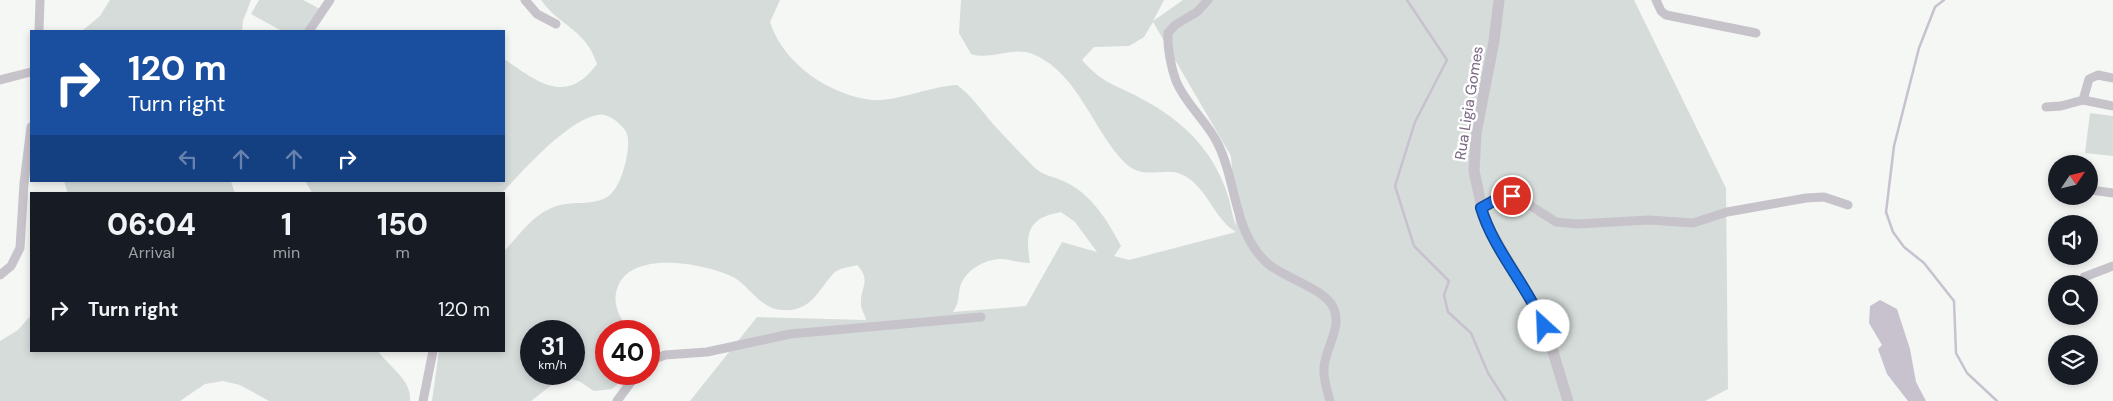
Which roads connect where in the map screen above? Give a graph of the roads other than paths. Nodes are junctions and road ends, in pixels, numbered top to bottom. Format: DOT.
graph roads {
  1 [pos="40,0"];
  2 [pos="330,0"];
  3 [pos="525,0"];
  4 [pos="1208,0"];
  5 [pos="1499,0"];
  6 [pos="1656,0"];
  7 [pos="556,24"];
  8 [pos="39,30"];
  9 [pos="310,30"];
  10 [pos="1756,33"];
  11 [pos="30,72"];
  12 [pos="2113,78"];
  13 [pos="0,80"];
  14 [pos="2083,100"];
  15 [pos="2113,106"];
  16 [pos="2046,107"];
  17 [pos="30,135"];
  18 [pos="2098,191"];
  19 [pos="2113,193"];
  20 [pos="1848,205"];
  21 [pos="1481,208"];
  22 [pos="2113,266"];
  23 [pos="0,275"];
  24 [pos="2089,275"];
  25 [pos="981,317"];
  26 [pos="433,352"];
  27 [pos="660,357"];
  28 [pos="629,385"];
  29 [pos="423,401"];
  30 [pos="617,401"];
  31 [pos="1330,401"];
  32 [pos="1568,401"];
  1 -- 8 [label="street"];
  2 -- 9 [label="street"];
  3 -- 7 [label="street"];
  4 -- 31 [label="street"];
  5 -- 21 [label="street, Rua Ligia Gomes"];
  6 -- 10 [label="street"];
  11 -- 13 [label="street"];
  12 -- 14 [label="street"];
  14 -- 15 [label="street"];
  14 -- 16 [label="street"];
  17 -- 23 [label="street"];
  18 -- 19 [label="street"];
  20 -- 21 [label="street"];
  21 -- 32 [label="street, Rua Ligia Gomes"];
  22 -- 24 [label="street"];
  25 -- 27 [label="street"];
  26 -- 29 [label="street"];
  28 -- 30 [label="street"];
}
